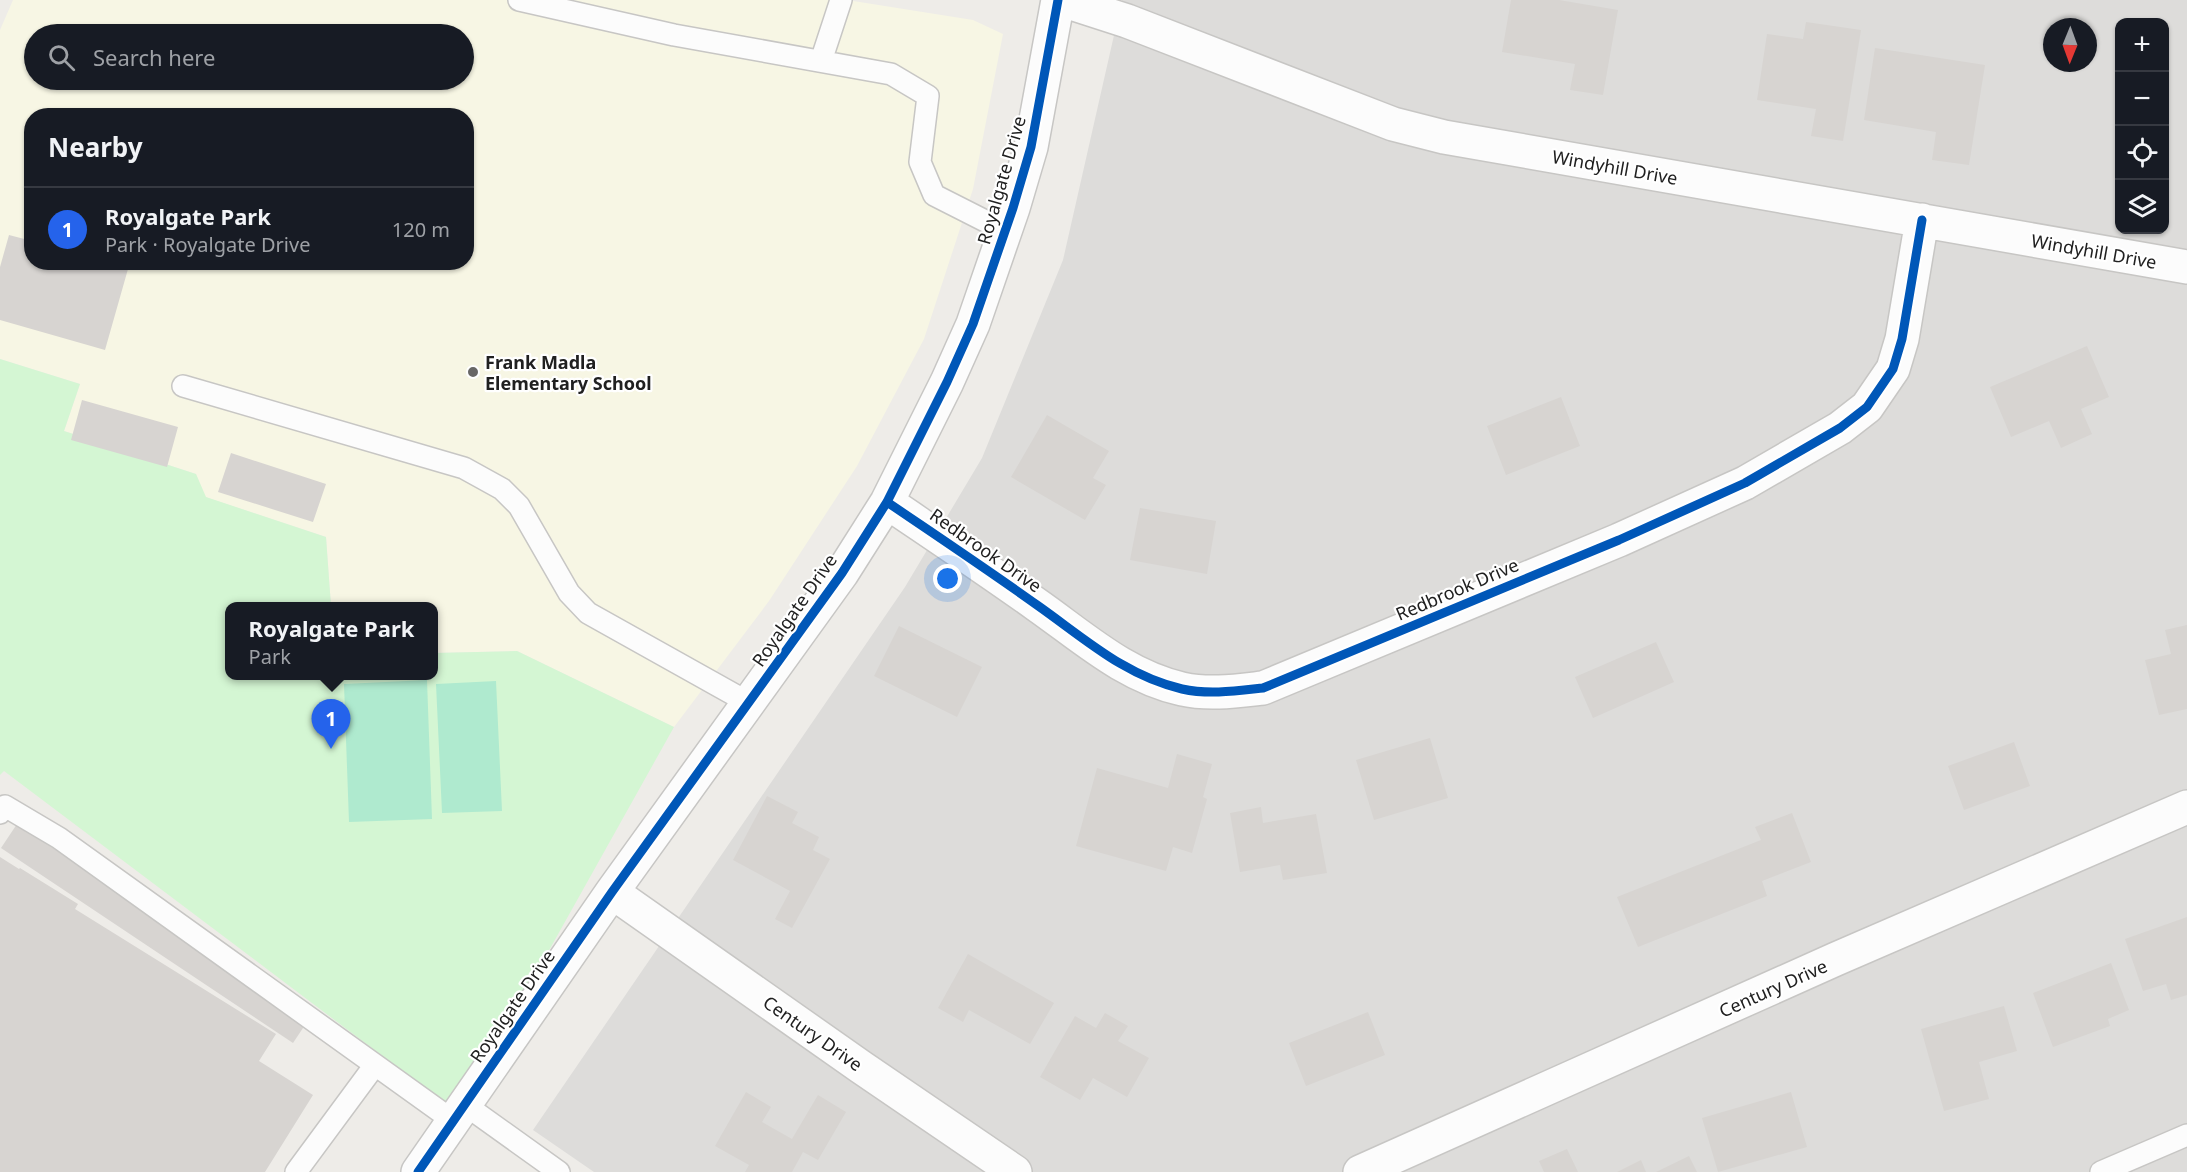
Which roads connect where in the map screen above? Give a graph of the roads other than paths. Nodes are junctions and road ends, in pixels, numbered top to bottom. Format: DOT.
graph roads {
  1 [pos="519,0"];
  2 [pos="841,0"];
  3 [pos="1060,0"];
  4 [pos="821,61"];
  5 [pos="1922,220"];
  6 [pos="1005,231"];
  7 [pos="2187,267"];
  8 [pos="183,386"];
  9 [pos="887,502"];
  10 [pos="749,703"];
  11 [pos="2187,807"];
  12 [pos="0,813"];
  13 [pos="612,892"];
  14 [pos="375,1065"];
  15 [pos="458,1112"];
  16 [pos="2187,1135"];
  17 [pos="555,1171"];
  18 [pos="296,1172"];
  19 [pos="418,1172"];
  20 [pos="1015,1172"];
  21 [pos="1360,1172"];
  22 [pos="2101,1172"];
  1 -- 4 [label="lane"];
  2 -- 4 [label="lane"];
  3 -- 5 [label="street, Windyhill Drive"];
  3 -- 6 [label="street, Royalgate Drive"];
  4 -- 6 [label="lane"];
  5 -- 7 [label="street, Windyhill Drive"];
  5 -- 9 [label="street, Redbrook Drive"];
  6 -- 9 [label="street, Royalgate Drive"];
  8 -- 10 [label="lane"];
  9 -- 10 [label="street, Royalgate Drive"];
  10 -- 13 [label="street, Royalgate Drive"];
  11 -- 21 [label="street, Century Drive"];
  12 -- 14 [label="lane"];
  13 -- 15 [label="street, Royalgate Drive"];
  13 -- 20 [label="street, Century Drive"];
  14 -- 15 [label="lane"];
  14 -- 18 [label="lane"];
  15 -- 17 [label="lane"];
  15 -- 19 [label="street, Royalgate Drive"];
  16 -- 22 [label="lane"];
}
